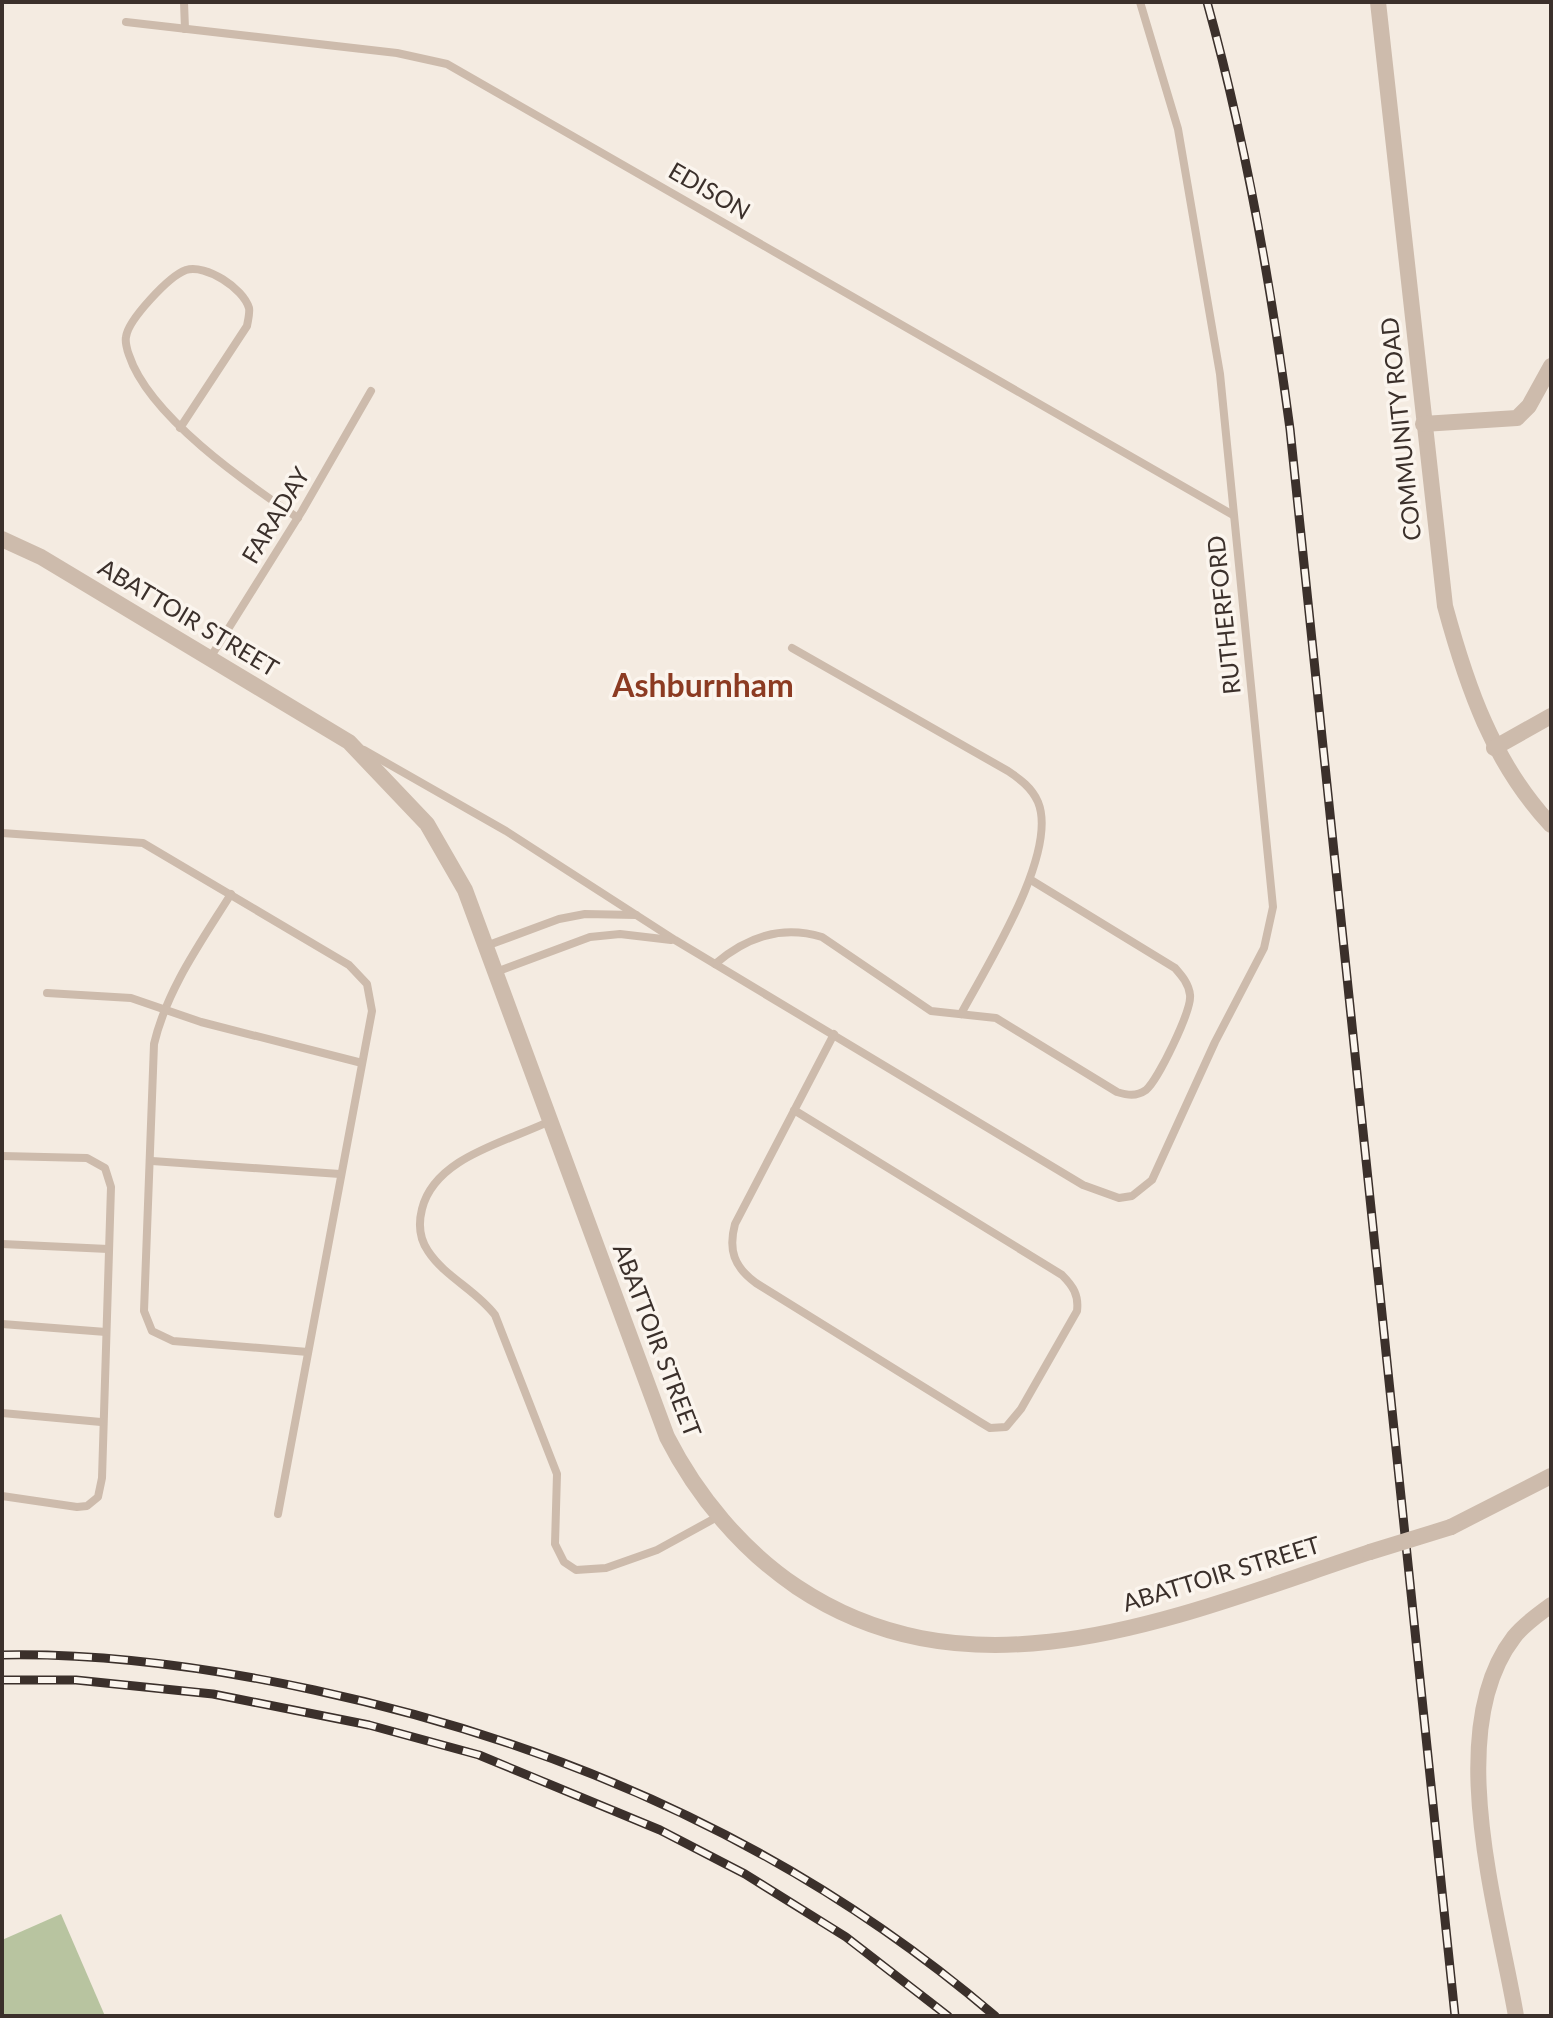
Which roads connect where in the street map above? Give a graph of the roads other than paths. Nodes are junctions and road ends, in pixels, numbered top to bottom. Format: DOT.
graph roads {
  1 [pos="184,2"];
  2 [pos="1140,2"];
  3 [pos="1378,2"];
  4 [pos="126,22"];
  5 [pos="185,29"];
  6 [pos="1551,366"];
  7 [pos="371,391"];
  8 [pos="1423,424"];
  9 [pos="180,428"];
  10 [pos="1233,515"];
  11 [pos="298,518"];
  12 [pos="2,539"];
  13 [pos="792,648"];
  14 [pos="210,658"];
  15 [pos="1551,716"];
  16 [pos="349,742"];
  17 [pos="1494,748"];
  18 [pos="1551,825"];
  19 [pos="2,833"];
  20 [pos="1031,880"];
  21 [pos="231,894"];
  22 [pos="638,915"];
  23 [pos="675,940"];
  24 [pos="486,946"];
  25 [pos="715,964"];
  26 [pos="496,972"];
  27 [pos="47,993"];
  28 [pos="166,1008"];
  29 [pos="961,1014"];
  30 [pos="834,1034"];
  31 [pos="362,1063"];
  32 [pos="794,1110"];
  33 [pos="550,1121"];
  34 [pos="2,1156"];
  35 [pos="152,1161"];
  36 [pos="340,1174"];
  37 [pos="1132,1196"];
  38 [pos="2,1244"];
  39 [pos="108,1249"];
  40 [pos="2,1324"];
  41 [pos="106,1332"];
  42 [pos="308,1352"];
  43 [pos="2,1413"];
  44 [pos="101,1422"];
  45 [pos="1551,1476"];
  46 [pos="2,1496"];
  47 [pos="278,1514"];
  48 [pos="719,1516"];
  49 [pos="1551,1605"];
  50 [pos="1516,2016"];
  1 -- 5 [label="lane"];
  2 -- 10 [label="lane, RUTHERFORD"];
  3 -- 8 [label="street, COMMUNITY ROAD"];
  4 -- 5 [label="lane, EDISON"];
  5 -- 10 [label="lane, EDISON"];
  6 -- 8 [label="street"];
  7 -- 11 [label="lane, FARADAY"];
  8 -- 17 [label="street, COMMUNITY ROAD"];
  9 -- 9 [label="lane"];
  9 -- 11 [label="lane"];
  10 -- 37 [label="lane, RUTHERFORD"];
  11 -- 14 [label="lane, FARADAY"];
  12 -- 14 [label="street, ABATTOIR STREET"];
  13 -- 20 [label="lane"];
  14 -- 16 [label="street, ABATTOIR STREET"];
  15 -- 17 [label="street"];
  16 -- 22 [label="lane, ABATTOIR STREET"];
  16 -- 24 [label="street, ABATTOIR STREET"];
  17 -- 18 [label="street, COMMUNITY ROAD"];
  19 -- 21 [label="lane"];
  20 -- 29 [label="lane"];
  20 -- 29 [label="lane"];
  21 -- 28 [label="lane"];
  21 -- 31 [label="lane"];
  22 -- 23 [label="lane, ABATTOIR STREET"];
  22 -- 24 [label="lane"];
  23 -- 25 [label="lane, ABATTOIR STREET"];
  23 -- 26 [label="lane, ABATTOIR STREET"];
  24 -- 26 [label="street, ABATTOIR STREET"];
  25 -- 29 [label="lane"];
  25 -- 30 [label="lane, ABATTOIR STREET"];
  26 -- 33 [label="street, ABATTOIR STREET"];
  27 -- 28 [label="lane"];
  28 -- 31 [label="lane"];
  28 -- 35 [label="lane"];
  30 -- 32 [label="lane"];
  30 -- 37 [label="lane, ABATTOIR STREET"];
  31 -- 36 [label="lane"];
  32 -- 32 [label="lane"];
  33 -- 48 [label="street, ABATTOIR STREET"];
  33 -- 48 [label="lane"];
  34 -- 39 [label="lane"];
  35 -- 36 [label="lane"];
  35 -- 42 [label="lane"];
  36 -- 42 [label="lane"];
  38 -- 39 [label="lane"];
  39 -- 41 [label="lane"];
  40 -- 41 [label="lane"];
  41 -- 44 [label="lane"];
  42 -- 47 [label="lane"];
  43 -- 44 [label="lane"];
  44 -- 46 [label="lane"];
  45 -- 48 [label="street, ABATTOIR STREET, bridge"];
  49 -- 50 [label="street"];
}
